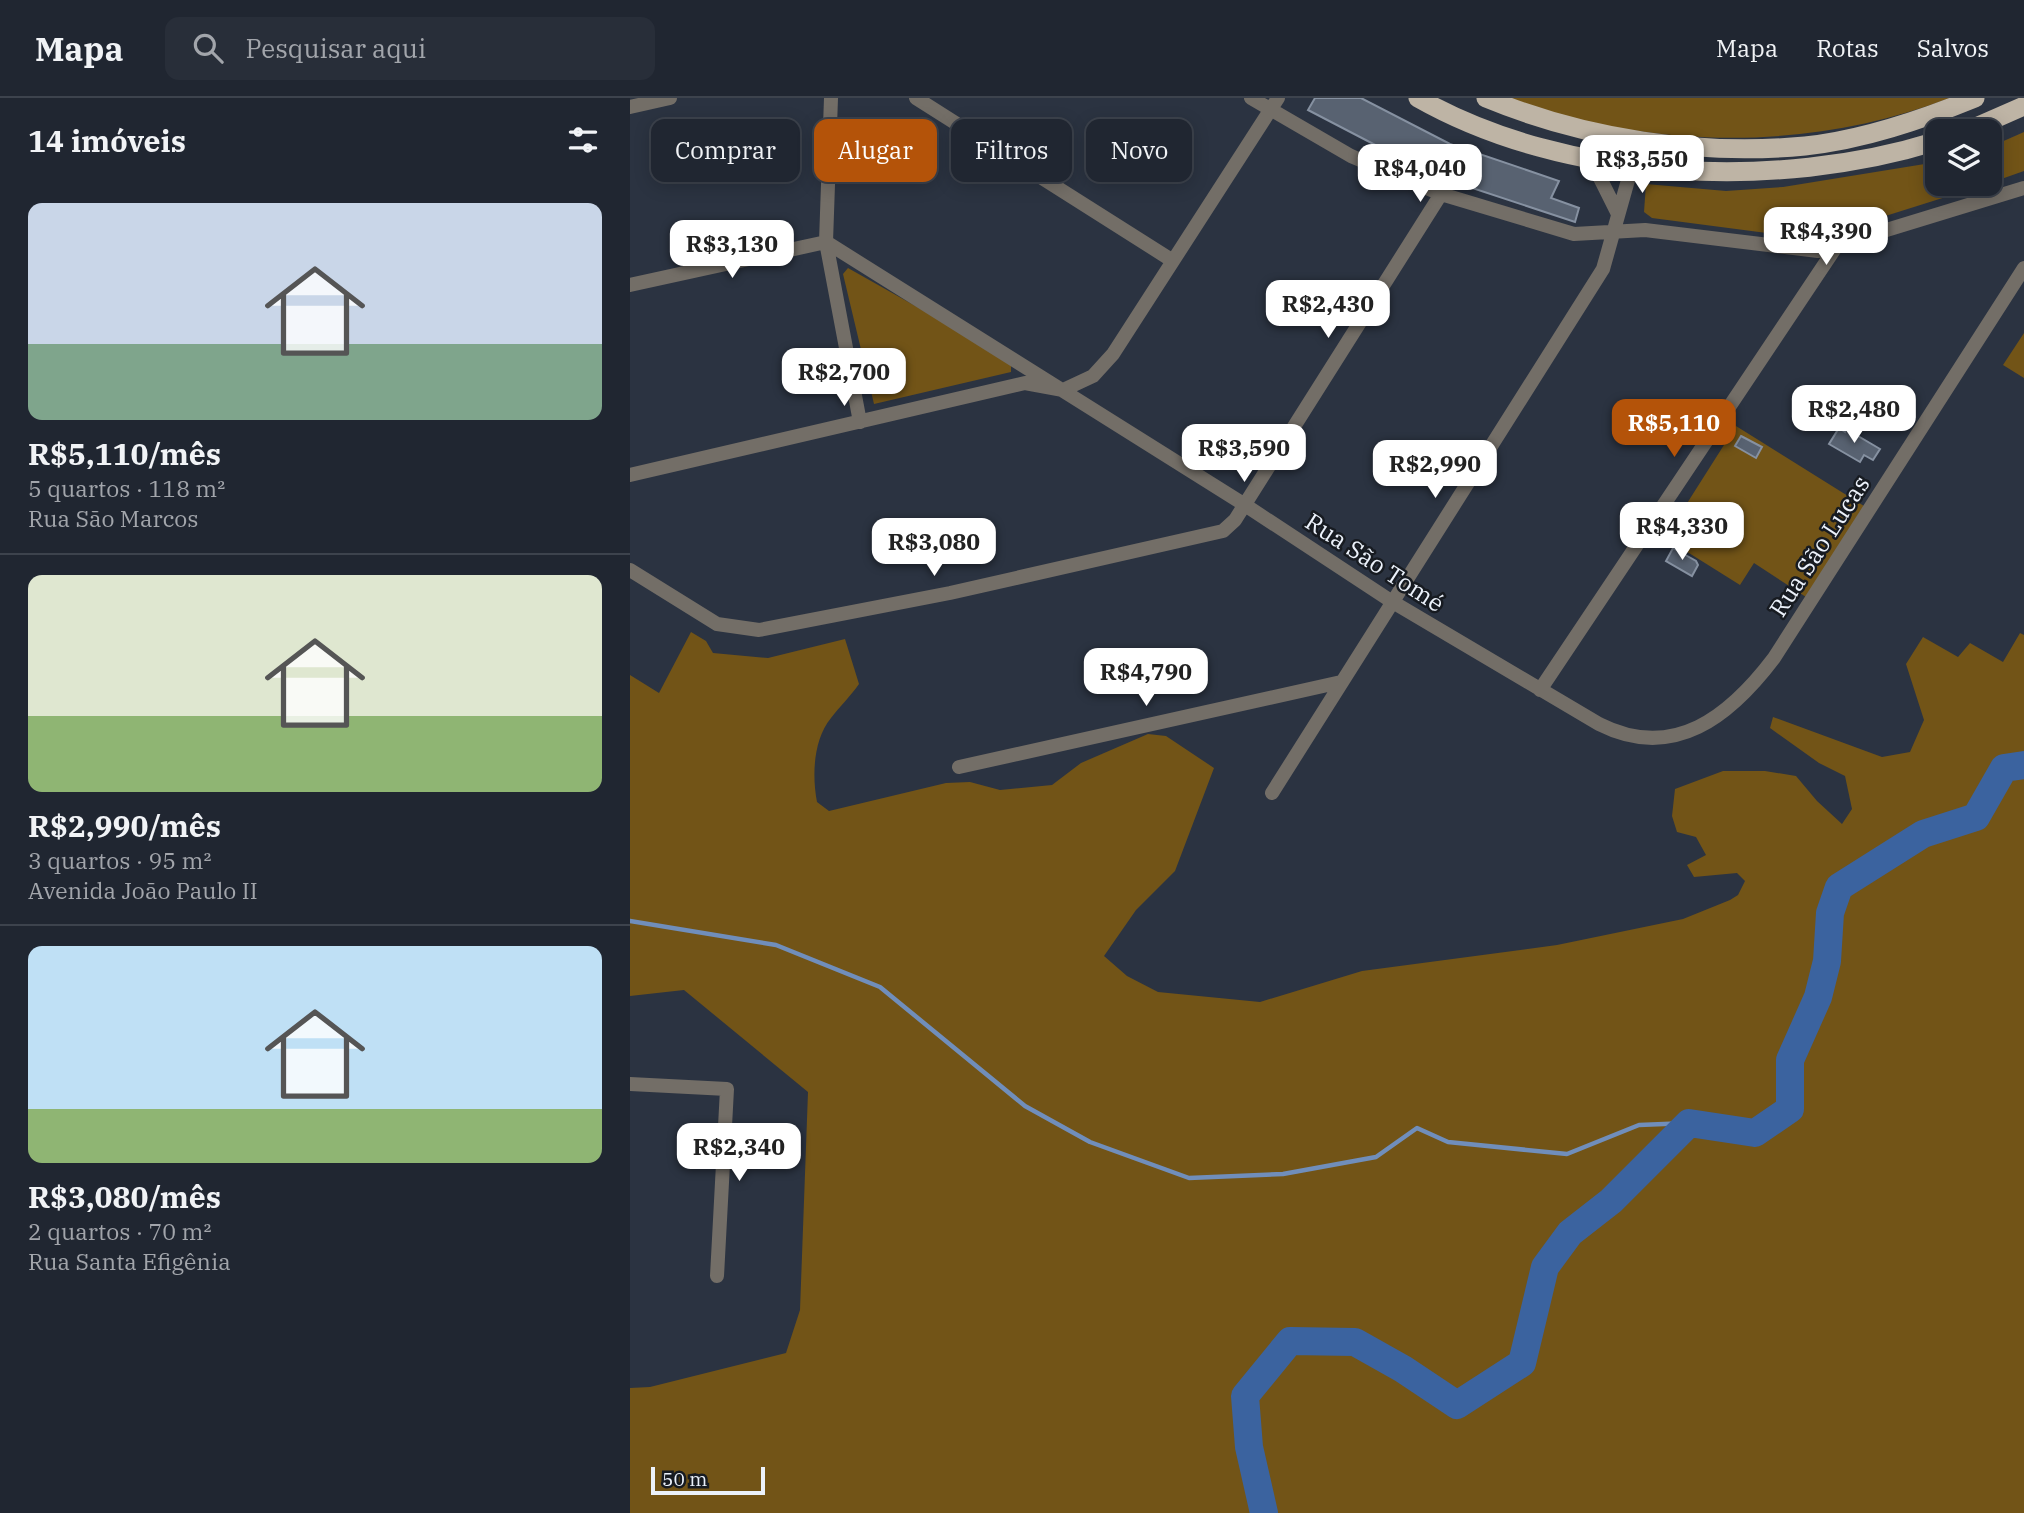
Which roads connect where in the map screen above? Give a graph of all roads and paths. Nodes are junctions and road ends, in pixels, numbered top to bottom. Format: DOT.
graph roads {
  1 [pos="670,98"];
  2 [pos="831,98"];
  3 [pos="916,98"];
  4 [pos="1251,98"];
  5 [pos="1418,98"];
  6 [pos="1486,98"];
  7 [pos="1975,98"];
  8 [pos="1274,104"];
  9 [pos="2024,106"];
  10 [pos="630,107"];
  11 [pos="1994,119"];
  12 [pos="1925,144"];
  13 [pos="1591,160"];
  14 [pos="1633,166"];
  15 [pos="2024,188"];
  16 [pos="1441,194"];
  17 [pos="1618,214"];
  18 [pos="1613,234"];
  19 [pos="826,242"];
  20 [pos="1836,247"];
  21 [pos="1173,261"];
  22 [pos="2024,268"];
  23 [pos="630,285"];
  24 [pos="1063,390"];
  25 [pos="860,422"];
  26 [pos="630,475"];
  27 [pos="1245,505"];
  28 [pos="630,570"];
  29 [pos="1391,601"];
  30 [pos="1341,682"];
  31 [pos="1540,690"];
  32 [pos="1662,737"];
  33 [pos="959,767"];
  34 [pos="1272,793"];
  35 [pos="630,1084"];
  36 [pos="717,1276"];
  1 -- 10 [label="street"];
  2 -- 19 [label="street"];
  3 -- 21 [label="street"];
  4 -- 8 [label="street"];
  5 -- 13 [label="highway"];
  6 -- 7 [label="highway"];
  8 -- 16 [label="street"];
  8 -- 21 [label="street"];
  9 -- 11 [label="highway"];
  12 -- 14 [label="highway"];
  13 -- 14 [label="highway"];
  13 -- 17 [label="street"];
  14 -- 17 [label="street"];
  15 -- 20 [label="street"];
  16 -- 18 [label="street"];
  16 -- 27 [label="street"];
  17 -- 18 [label="street"];
  18 -- 20 [label="street"];
  18 -- 29 [label="street"];
  19 -- 23 [label="street"];
  19 -- 24 [label="street, Rua São Tomé"];
  19 -- 25 [label="street"];
  20 -- 31 [label="street"];
  21 -- 24 [label="street"];
  22 -- 32 [label="street, Rua São Lucas"];
  24 -- 25 [label="street"];
  24 -- 27 [label="street, Rua São Tomé"];
  25 -- 26 [label="street"];
  27 -- 28 [label="street"];
  27 -- 29 [label="street, Rua São Tomé"];
  29 -- 30 [label="street"];
  29 -- 31 [label="street, Rua São Tomé"];
  30 -- 33 [label="street"];
  30 -- 34 [label="street"];
  31 -- 32 [label="street, Rua São Tomé"];
  35 -- 36 [label="street"];
}
